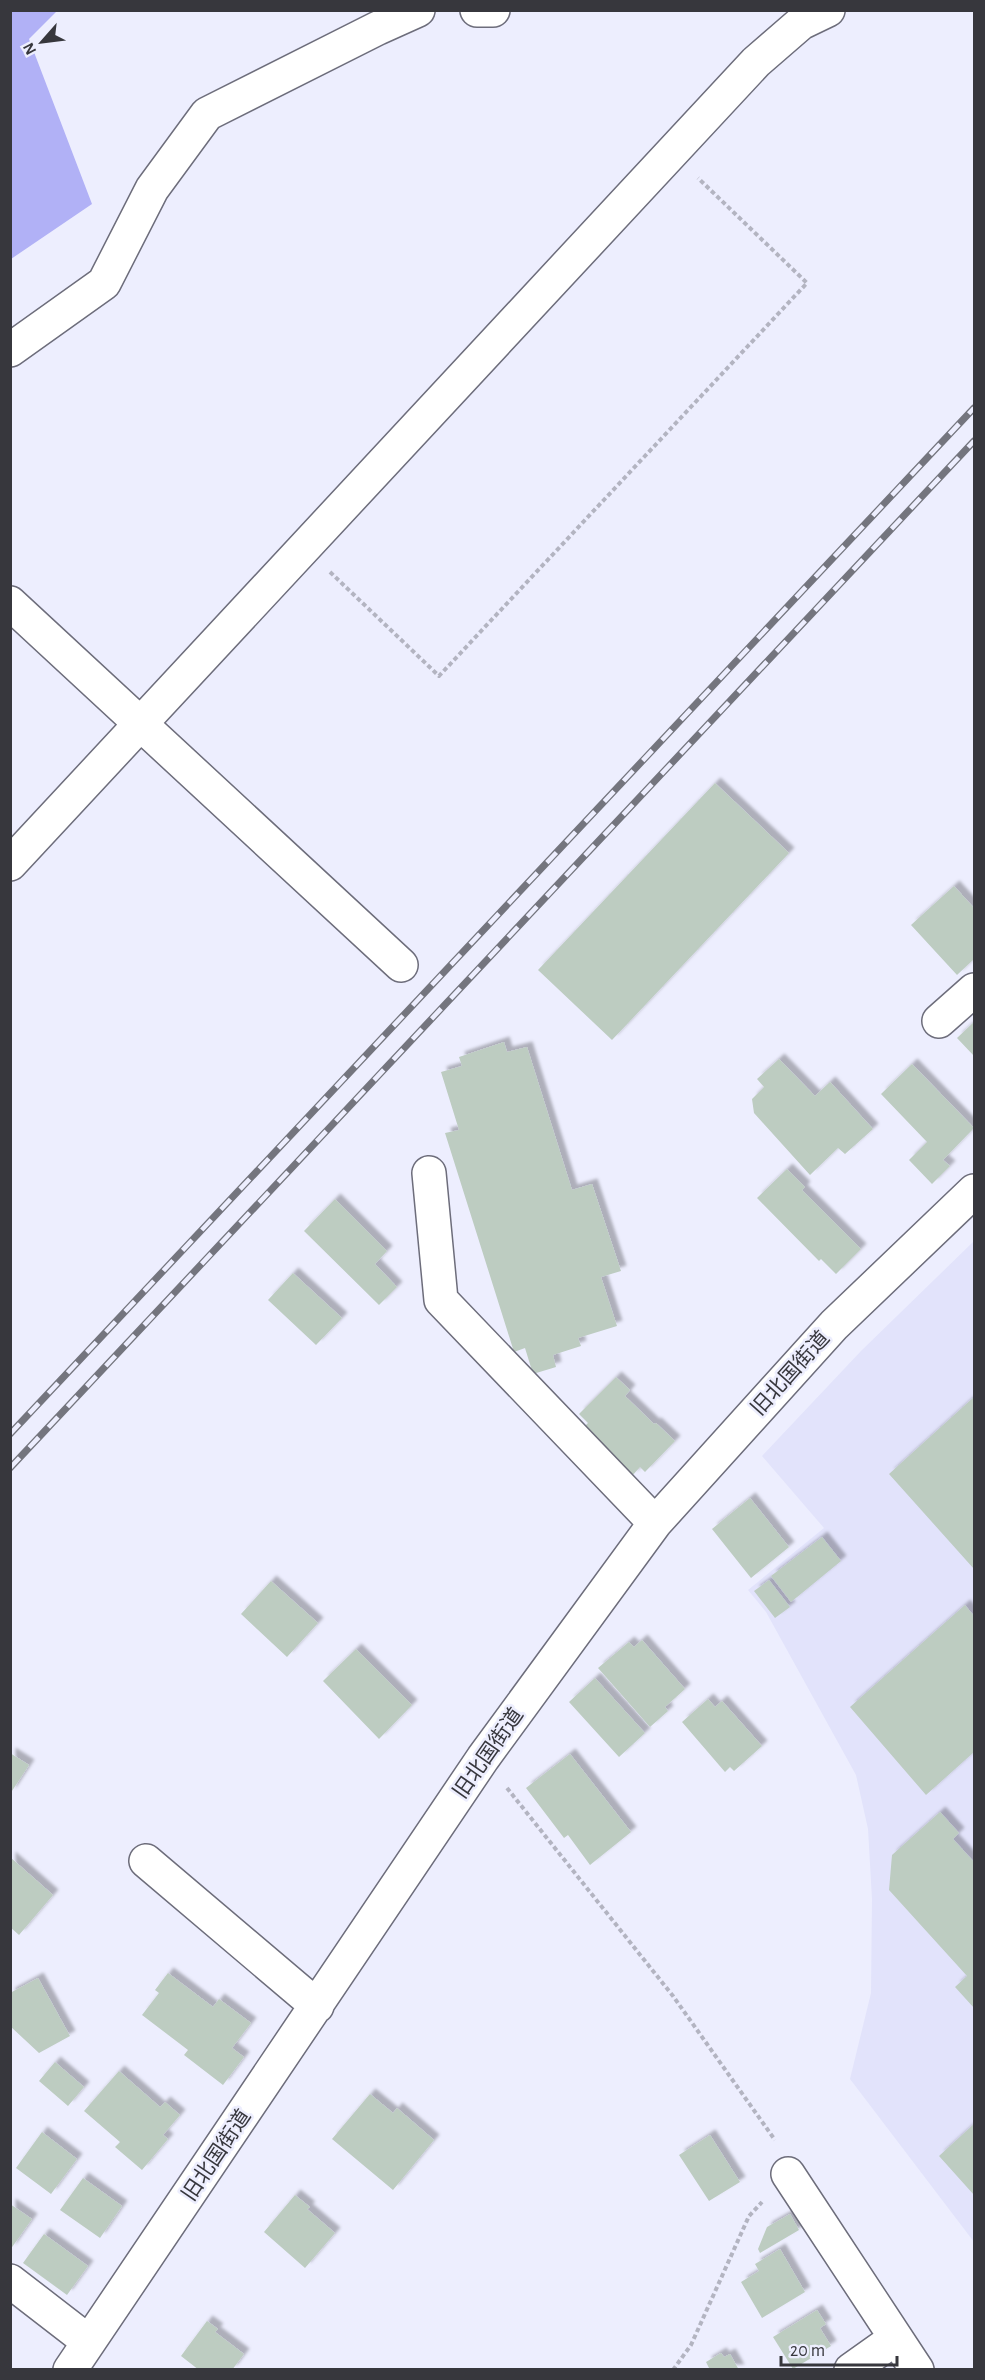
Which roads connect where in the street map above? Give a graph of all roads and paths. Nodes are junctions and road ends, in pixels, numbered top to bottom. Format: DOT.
graph roads {
  1 [pos="418,10"];
  2 [pos="477,10"];
  3 [pos="493,10"];
  4 [pos="828,10"];
  5 [pos="672,152"];
  6 [pos="10,350"];
  7 [pos="305,549"];
  8 [pos="10,603"];
  9 [pos="141,724"];
  10 [pos="10,864"];
  11 [pos="401,965"];
  12 [pos="975,990"];
  13 [pos="939,1021"];
  14 [pos="429,1173"];
  15 [pos="975,1191"];
  16 [pos="655,1523"];
  17 [pos="483,1758"];
  18 [pos="146,1861"];
  19 [pos="317,2006"];
  20 [pos="788,2174"];
  21 [pos="10,2282"];
  22 [pos="896,2338"];
  23 [pos="89,2342"];
  24 [pos="70,2370"];
  25 [pos="673,2370"];
  26 [pos="851,2370"];
  27 [pos="917,2370"];
  1 -- 6 [label="street"];
  2 -- 3 [label="street"];
  4 -- 5 [label="street"];
  5 -- 7 [label="street"];
  5 -- 7 [label="path"];
  7 -- 9 [label="street"];
  8 -- 9 [label="street"];
  9 -- 10 [label="street"];
  9 -- 11 [label="street"];
  12 -- 13 [label="street"];
  14 -- 16 [label="street"];
  15 -- 16 [label="street, 旧北国街道"];
  16 -- 17 [label="street, 旧北国街道"];
  17 -- 19 [label="street, 旧北国街道"];
  17 -- 20 [label="path"];
  18 -- 19 [label="street"];
  19 -- 23 [label="street, 旧北国街道"];
  20 -- 22 [label="street"];
  20 -- 25 [label="path"];
  21 -- 23 [label="street"];
  22 -- 26 [label="street"];
  22 -- 27 [label="street"];
  23 -- 24 [label="street, 旧北国街道"];
}
